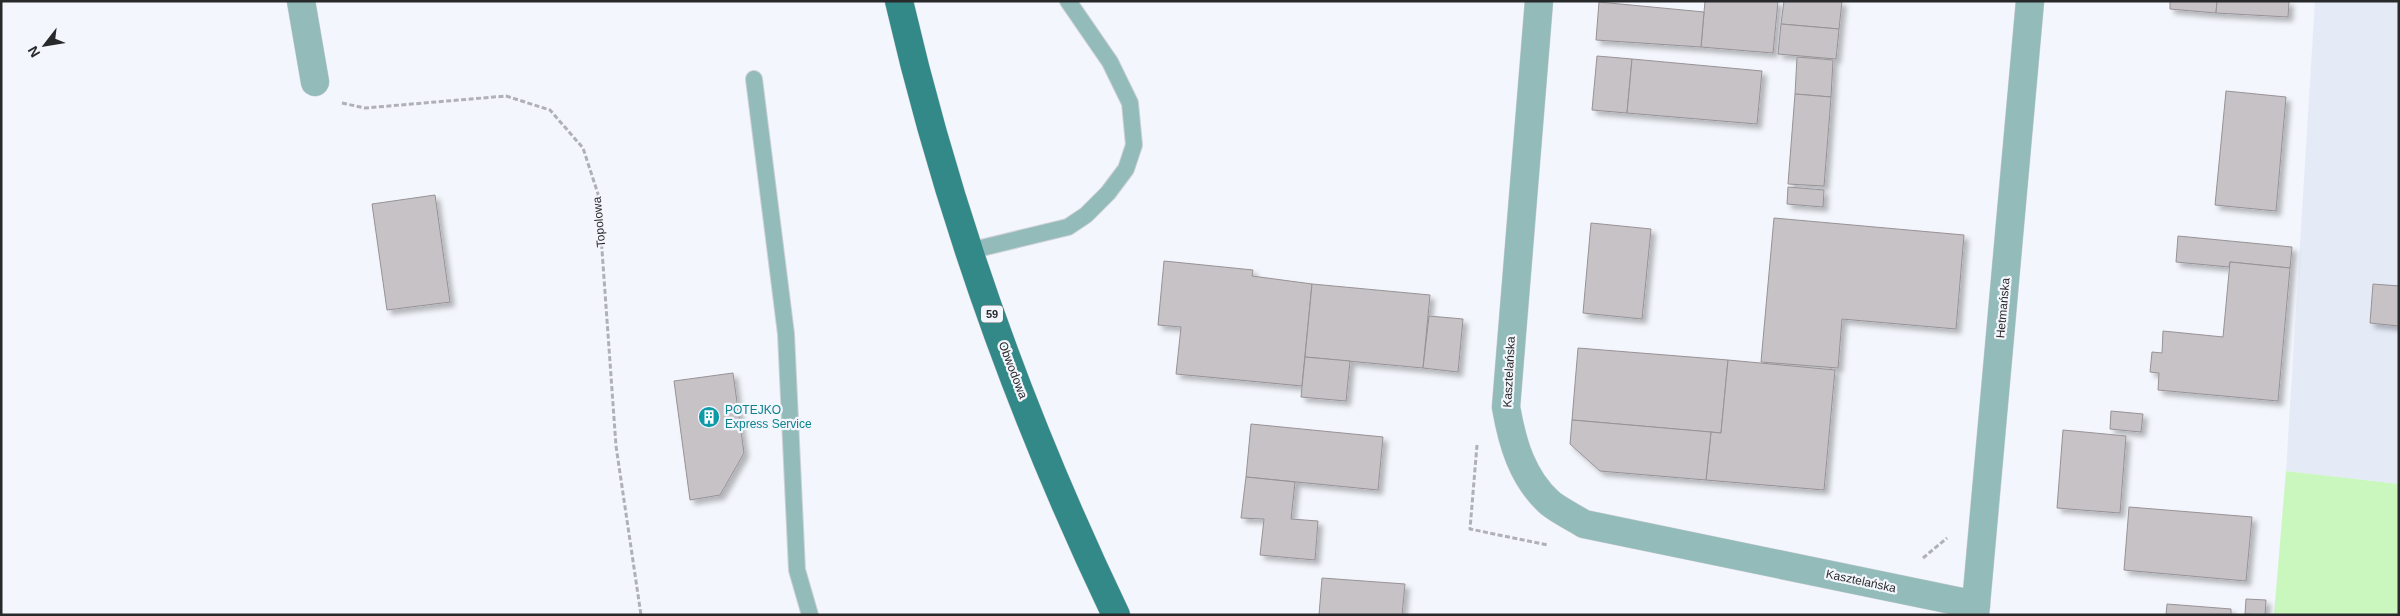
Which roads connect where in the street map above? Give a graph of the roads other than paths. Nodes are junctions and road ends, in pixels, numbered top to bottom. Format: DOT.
graph roads {
  1 [pos="301,1"];
  2 [pos="900,1"];
  3 [pos="1068,1"];
  4 [pos="1540,1"];
  5 [pos="2030,1"];
  6 [pos="754,79"];
  7 [pos="315,82"];
  8 [pos="969,251"];
  9 [pos="1976,610"];
  10 [pos="810,615"];
  11 [pos="1116,615"];
  1 -- 7 [label="street"];
  2 -- 8 [label="main road, Obwodowa / 59"];
  3 -- 8 [label="lane"];
  4 -- 9 [label="street, Kasztelańska"];
  5 -- 9 [label="street, Hetmańska"];
  6 -- 10 [label="lane"];
  8 -- 11 [label="main road, Obwodowa / 59"];
}
